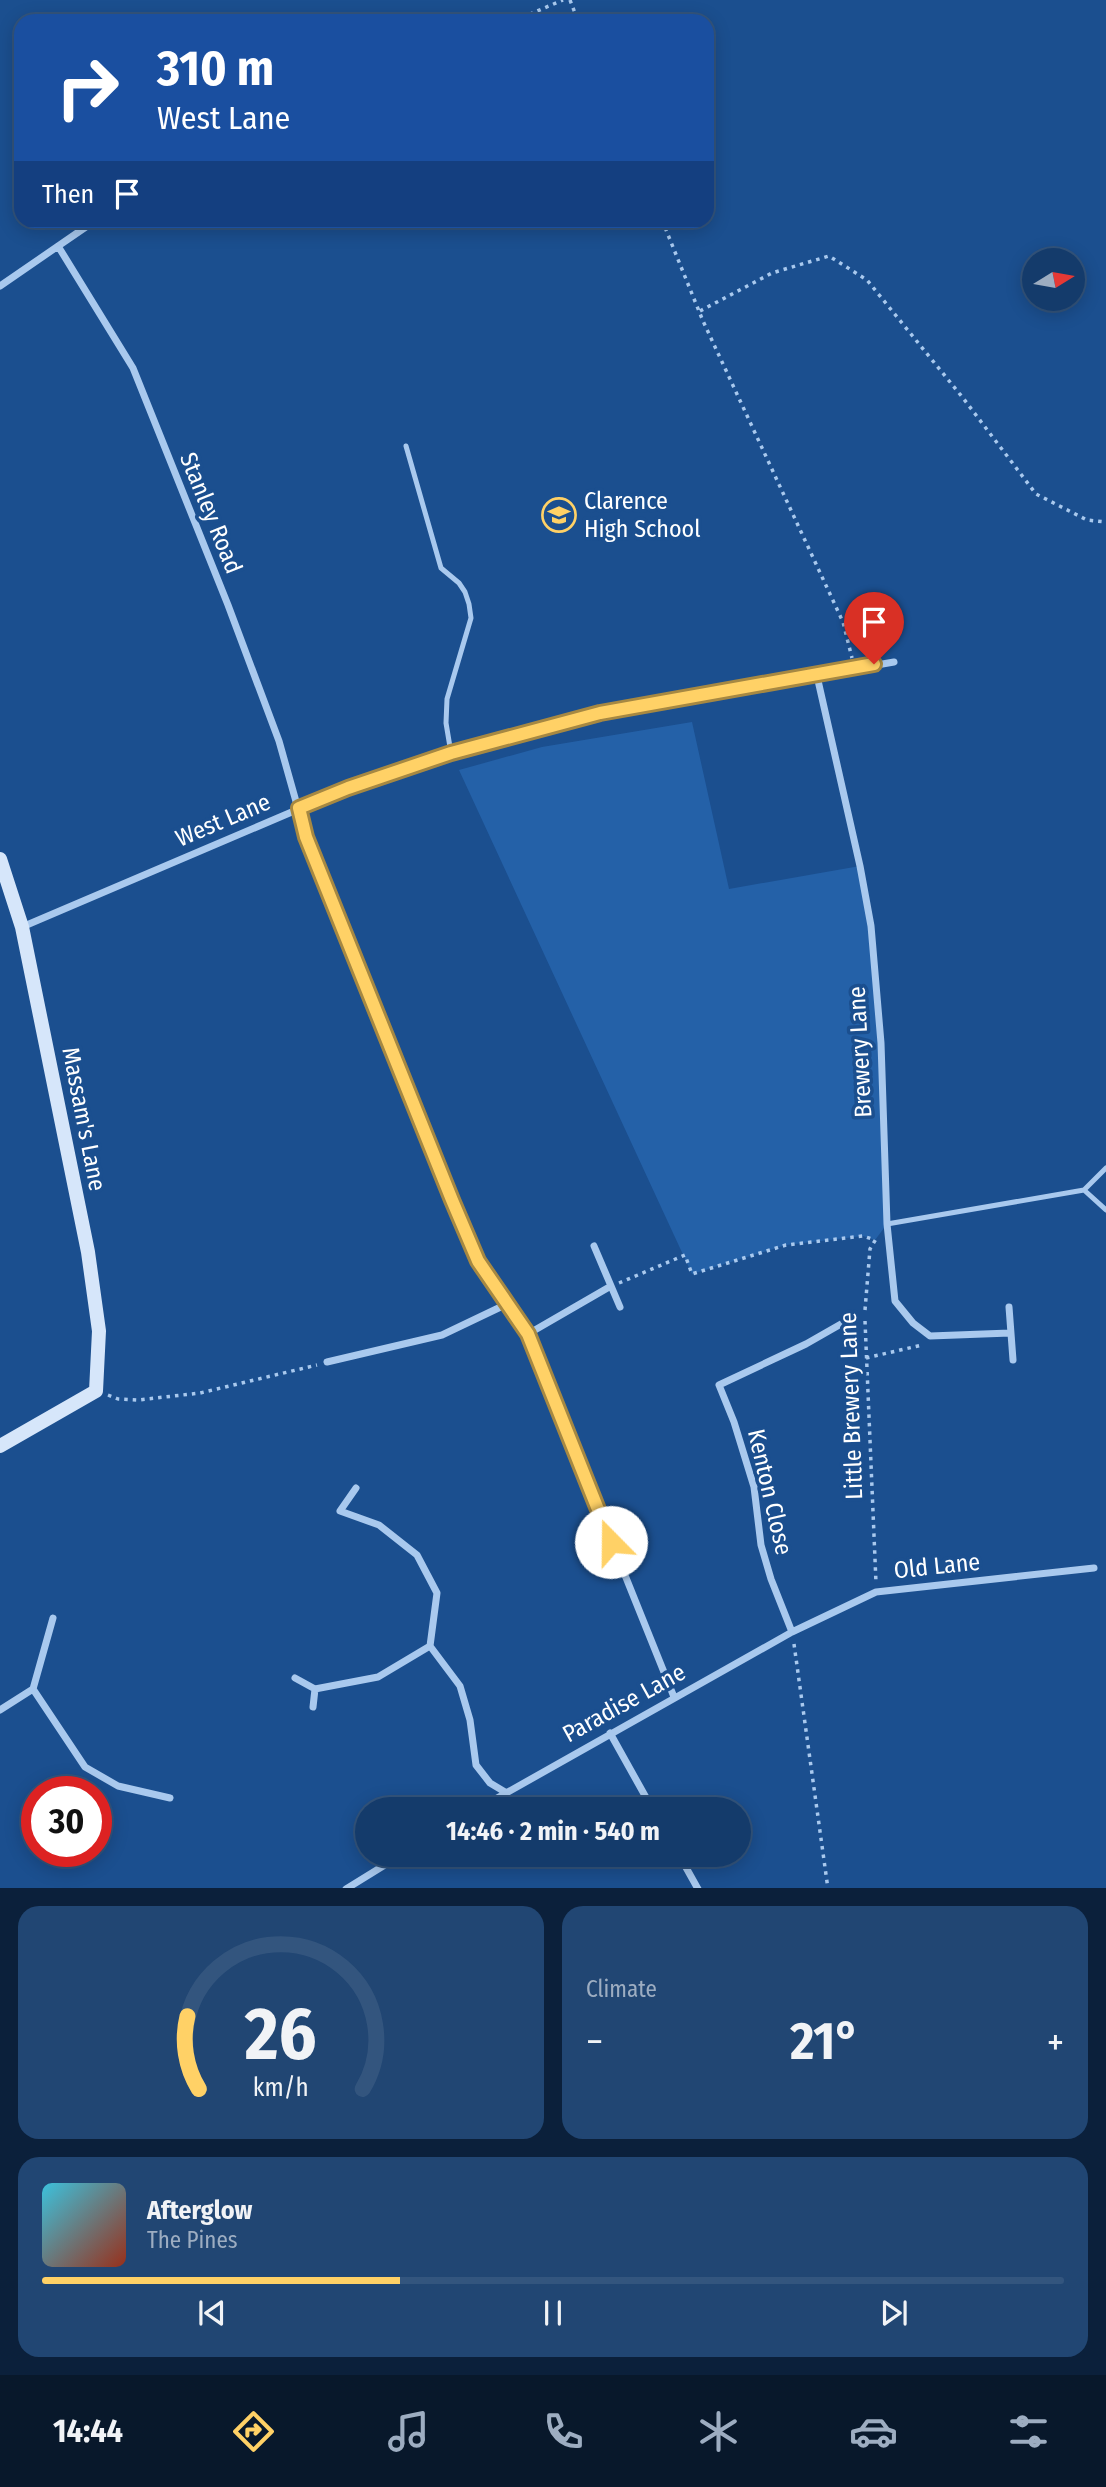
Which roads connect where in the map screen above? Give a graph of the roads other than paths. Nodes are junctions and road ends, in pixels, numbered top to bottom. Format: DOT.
graph roads {
  1 [pos="84,228"];
  2 [pos="58,246"];
  3 [pos="0,286"];
  4 [pos="407,446"];
  5 [pos="894,662"];
  6 [pos="817,676"];
  7 [pos="451,753"];
  8 [pos="299,808"];
  9 [pos="0,859"];
  10 [pos="22,927"];
  11 [pos="1106,1167"];
  12 [pos="1084,1189"];
  13 [pos="1106,1210"];
  14 [pos="887,1224"];
  15 [pos="594,1246"];
  16 [pos="611,1286"];
  17 [pos="509,1303"];
  18 [pos="620,1307"];
  19 [pos="1009,1307"];
  20 [pos="855,1316"];
  21 [pos="1010,1333"];
  22 [pos="528,1334"];
  23 [pos="1013,1360"];
  24 [pos="327,1362"];
  25 [pos="0,1446"];
  26 [pos="356,1488"];
  27 [pos="1094,1568"];
  28 [pos="53,1618"];
  29 [pos="792,1632"];
  30 [pos="430,1646"];
  31 [pos="295,1678"];
  32 [pos="33,1689"];
  33 [pos="315,1689"];
  34 [pos="674,1697"];
  35 [pos="313,1707"];
  36 [pos="0,1710"];
  37 [pos="610,1733"];
  38 [pos="505,1792"];
  39 [pos="497,1797"];
  40 [pos="646,1797"];
  41 [pos="170,1798"];
  42 [pos="381,1867"];
  43 [pos="686,1867"];
  44 [pos="346,1888"];
  45 [pos="698,1888"];
  1 -- 2 [label="street"];
  2 -- 3 [label="street"];
  2 -- 8 [label="street, Stanley Road"];
  4 -- 7 [label="lane"];
  5 -- 6 [label="street, West Lane"];
  6 -- 7 [label="street, West Lane"];
  6 -- 14 [label="street, Brewery Lane"];
  7 -- 8 [label="street, West Lane"];
  8 -- 10 [label="street, West Lane"];
  8 -- 17 [label="street, Stanley Road"];
  9 -- 10 [label="street, Massam's Lane"];
  10 -- 25 [label="street, Massam's Lane"];
  11 -- 12 [label="lane"];
  12 -- 13 [label="lane"];
  12 -- 14 [label="lane"];
  14 -- 21 [label="street, Brewery Lane"];
  15 -- 16 [label="street"];
  16 -- 18 [label="street"];
  16 -- 22 [label="street"];
  17 -- 22 [label="street, Stanley Road"];
  17 -- 24 [label="street"];
  19 -- 21 [label="street"];
  20 -- 29 [label="street, Kenton Close"];
  21 -- 23 [label="street"];
  22 -- 34 [label="street, Stanley Road"];
  26 -- 30 [label="street"];
  27 -- 29 [label="street, Old Lane"];
  28 -- 32 [label="street"];
  29 -- 34 [label="street, Paradise Lane"];
  30 -- 33 [label="street"];
  30 -- 38 [label="street"];
  31 -- 33 [label="street"];
  32 -- 36 [label="street"];
  32 -- 41 [label="street"];
  33 -- 35 [label="street"];
  34 -- 37 [label="street, Paradise Lane"];
  37 -- 38 [label="street, Paradise Lane"];
  37 -- 40 [label="street"];
  38 -- 39 [label="street, Paradise Lane"];
  42 -- 44 [label="street"];
  43 -- 45 [label="street"];
}
